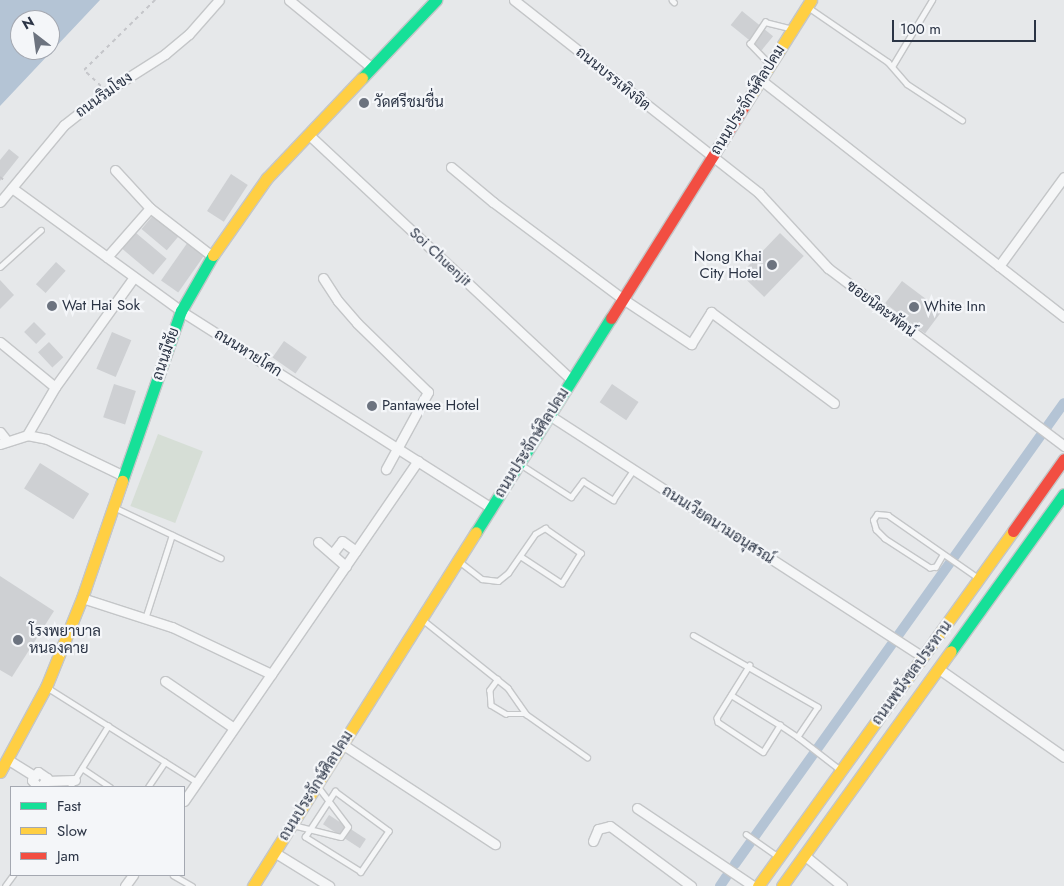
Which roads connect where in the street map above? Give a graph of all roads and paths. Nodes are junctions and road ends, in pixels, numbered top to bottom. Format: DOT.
graph roads {
  1 [pos="155,0"];
  2 [pos="220,0"];
  3 [pos="288,0"];
  4 [pos="436,0"];
  5 [pos="514,0"];
  6 [pos="932,0"];
  7 [pos="810,2"];
  8 [pos="793,29"];
  9 [pos="770,65"];
  10 [pos="893,65"];
  11 [pos="372,68"];
  12 [pos="761,80"];
  13 [pos="107,90"];
  14 [pos="962,120"];
  15 [pos="308,134"];
  16 [pos="712,158"];
  17 [pos="451,167"];
  18 [pos="114,170"];
  19 [pos="1064,177"];
  20 [pos="12,188"];
  21 [pos="0,202"];
  22 [pos="150,208"];
  23 [pos="41,230"];
  24 [pos="212,256"];
  25 [pos="107,257"];
  26 [pos="999,266"];
  27 [pos="0,267"];
  28 [pos="134,277"];
  29 [pos="323,278"];
  30 [pos="623,299"];
  31 [pos="181,310"];
  32 [pos="1062,313"];
  33 [pos="0,342"];
  34 [pos="572,380"];
  35 [pos="55,387"];
  36 [pos="834,403"];
  37 [pos="550,415"];
  38 [pos="0,432"];
  39 [pos="27,435"];
  40 [pos="4,442"];
  41 [pos="1064,446"];
  42 [pos="398,448"];
  43 [pos="1064,459"];
  44 [pos="418,461"];
  45 [pos="519,464"];
  46 [pos="386,469"];
  47 [pos="633,469"];
  48 [pos="124,476"];
  49 [pos="1064,494"];
  50 [pos="113,506"];
  51 [pos="491,508"];
  52 [pos="172,536"];
  53 [pos="318,542"];
  54 [pos="356,550"];
  55 [pos="332,554"];
  56 [pos="520,556"];
  57 [pos="945,557"];
  58 [pos="221,558"];
  59 [pos="458,560"];
  60 [pos="346,566"];
  61 [pos="980,578"];
  62 [pos="82,598"];
  63 [pos="421,618"];
  64 [pos="145,619"];
  65 [pos="694,635"];
  66 [pos="923,657"];
  67 [pos="750,665"];
  68 [pos="939,669"];
  69 [pos="271,674"];
  70 [pos="498,679"];
  71 [pos="165,681"];
  72 [pos="46,687"];
  73 [pos="731,695"];
  74 [pos="526,714"];
  75 [pos="780,725"];
  76 [pos="108,726"];
  77 [pos="234,728"];
  78 [pos="798,737"];
  79 [pos="342,744"];
  80 [pos="587,757"];
  81 [pos="1064,757"];
  82 [pos="165,762"];
  83 [pos="3,764"];
  84 [pos="82,768"];
  85 [pos="842,770"];
  86 [pos="33,775"];
  87 [pos="197,782"];
  88 [pos="72,784"];
  89 [pos="316,785"];
  90 [pos="43,786"];
  91 [pos="109,786"];
  92 [pos="149,786"];
  93 [pos="185,800"];
  94 [pos="328,800"];
  95 [pos="637,808"];
  96 [pos="292,825"];
  97 [pos="310,829"];
  98 [pos="748,836"];
  99 [pos="593,841"];
  100 [pos="495,844"];
  101 [pos="274,852"];
  102 [pos="804,855"];
  103 [pos="779,857"];
  104 [pos="175,876"];
  105 [pos="192,886"];
  106 [pos="253,886"];
  107 [pos="329,886"];
  108 [pos="691,886"];
  109 [pos="753,886"];
  110 [pos="758,886"];
  111 [pos="782,886"];
  112 [pos="842,886"];
  1 -- 13 [label="path"];
  2 -- 13 [label="street, ถนนริมโขง"];
  3 -- 11 [label="street"];
  4 -- 11 [label="street, ถนนมีชัย"];
  5 -- 16 [label="street, ถนนบรรเทิงจิต"];
  6 -- 10 [label="lane"];
  7 -- 8 [label="street, ถนนประจักษ์ศิลปคม"];
  7 -- 10 [label="lane"];
  8 -- 9 [label="street, ถนนประจักษ์ศิลปคม"];
  8 -- 9 [label="lane"];
  9 -- 12 [label="street, ถนนประจักษ์ศิลปคม"];
  10 -- 14 [label="lane"];
  11 -- 15 [label="street, ถนนมีชัย"];
  12 -- 16 [label="street, ถนนประจักษ์ศิลปคม"];
  12 -- 26 [label="street"];
  13 -- 20 [label="street, ถนนริมโขง"];
  15 -- 24 [label="street, ถนนมีชัย"];
  15 -- 34 [label="street, Soi Chuenjit"];
  16 -- 30 [label="street, ถนนประจักษ์ศิลปคม"];
  16 -- 41 [label="street, ซอยนิตะพัตน์"];
  17 -- 30 [label="street"];
  18 -- 22 [label="street"];
  19 -- 26 [label="street"];
  20 -- 21 [label="street, ถนนริมโขง"];
  20 -- 25 [label="street, ถนนหายโศก"];
  22 -- 24 [label="street"];
  22 -- 25 [label="street"];
  23 -- 27 [label="lane"];
  24 -- 31 [label="street, ถนนมีชัย"];
  25 -- 28 [label="street, ถนนหายโศก"];
  26 -- 32 [label="street"];
  28 -- 31 [label="street, ถนนหายโศก"];
  28 -- 35 [label="street"];
  29 -- 42 [label="street"];
  30 -- 34 [label="street, ถนนประจักษ์ศิลปคม"];
  30 -- 36 [label="street"];
  31 -- 42 [label="street, ถนนหายโศก"];
  31 -- 48 [label="street, ถนนมีชัย"];
  33 -- 35 [label="street"];
  34 -- 37 [label="street, ถนนประจักษ์ศิลปคม"];
  35 -- 39 [label="street"];
  37 -- 45 [label="street, ถนนประจักษ์ศิลปคม"];
  37 -- 47 [label="street, ถนนเวียดนามอนุสรณ์"];
  38 -- 40 [label="street"];
  39 -- 40 [label="street"];
  39 -- 48 [label="street"];
  42 -- 44 [label="street, ถนนหายโศก"];
  42 -- 46 [label="street"];
  43 -- 61 [label="street, ถนนพนังชลประทาน"];
  44 -- 51 [label="street, ถนนหายโศก"];
  44 -- 54 [label="street"];
  45 -- 47 [label="lane"];
  45 -- 51 [label="street, ถนนประจักษ์ศิลปคม"];
  47 -- 66 [label="street, ถนนเวียดนามอนุสรณ์"];
  48 -- 50 [label="street, ถนนมีชัย"];
  49 -- 68 [label="street, ถนนพนังชลประทาน"];
  50 -- 52 [label="lane"];
  50 -- 62 [label="street, ถนนมีชัย"];
  51 -- 59 [label="street, ถนนประจักษ์ศิลปคม"];
  52 -- 58 [label="lane"];
  52 -- 64 [label="lane"];
  53 -- 55 [label="street"];
  54 -- 55 [label="street"];
  54 -- 60 [label="street"];
  55 -- 60 [label="street"];
  56 -- 56 [label="lane"];
  56 -- 59 [label="lane"];
  57 -- 57 [label="lane"];
  57 -- 61 [label="lane"];
  59 -- 63 [label="street, ถนนประจักษ์ศิลปคม"];
  60 -- 69 [label="street"];
  61 -- 66 [label="street, ถนนพนังชลประทาน"];
  62 -- 64 [label="street"];
  62 -- 72 [label="street, ถนนมีชัย"];
  63 -- 70 [label="lane"];
  63 -- 79 [label="street, ถนนประจักษ์ศิลปคม"];
  64 -- 69 [label="street"];
  65 -- 67 [label="lane"];
  66 -- 68 [label="street"];
  66 -- 85 [label="street, ถนนพนังชลประทาน"];
  67 -- 73 [label="lane"];
  67 -- 78 [label="lane"];
  68 -- 81 [label="street"];
  68 -- 102 [label="street, ถนนพนังชลประทาน"];
  69 -- 77 [label="street"];
  70 -- 74 [label="lane"];
  70 -- 74 [label="lane"];
  71 -- 77 [label="street"];
  72 -- 76 [label="lane"];
  72 -- 83 [label="street, ถนนมีชัย"];
  73 -- 75 [label="lane"];
  73 -- 75 [label="lane"];
  74 -- 80 [label="lane"];
  75 -- 78 [label="lane"];
  76 -- 82 [label="lane"];
  76 -- 84 [label="lane"];
  77 -- 87 [label="street"];
  78 -- 85 [label="lane"];
  79 -- 89 [label="street, ถนนประจักษ์ศิลปคม"];
  79 -- 100 [label="street"];
  82 -- 87 [label="lane"];
  82 -- 92 [label="lane"];
  83 -- 86 [label="street"];
  84 -- 88 [label="lane"];
  84 -- 91 [label="lane"];
  85 -- 103 [label="street, ถนนพนังชลประทาน"];
  86 -- 90 [label="street"];
  86 -- 90 [label="street"];
  87 -- 93 [label="street"];
  88 -- 90 [label="street"];
  89 -- 94 [label="lane"];
  89 -- 96 [label="street, ถนนประจักษ์ศิลปคม"];
  94 -- 97 [label="lane"];
  94 -- 97 [label="lane"];
  94 -- 97 [label="lane"];
  95 -- 109 [label="street"];
  96 -- 97 [label="lane"];
  96 -- 101 [label="street, ถนนประจักษ์ศิลปคม"];
  98 -- 103 [label="lane"];
  99 -- 108 [label="street"];
  101 -- 106 [label="street, ถนนประจักษ์ศิลปคม"];
  101 -- 107 [label="street"];
  102 -- 111 [label="street, ถนนพนังชลประทาน"];
  102 -- 112 [label="street"];
  103 -- 110 [label="street, ถนนพนังชลประทาน"];
  104 -- 105 [label="lane"];
}
